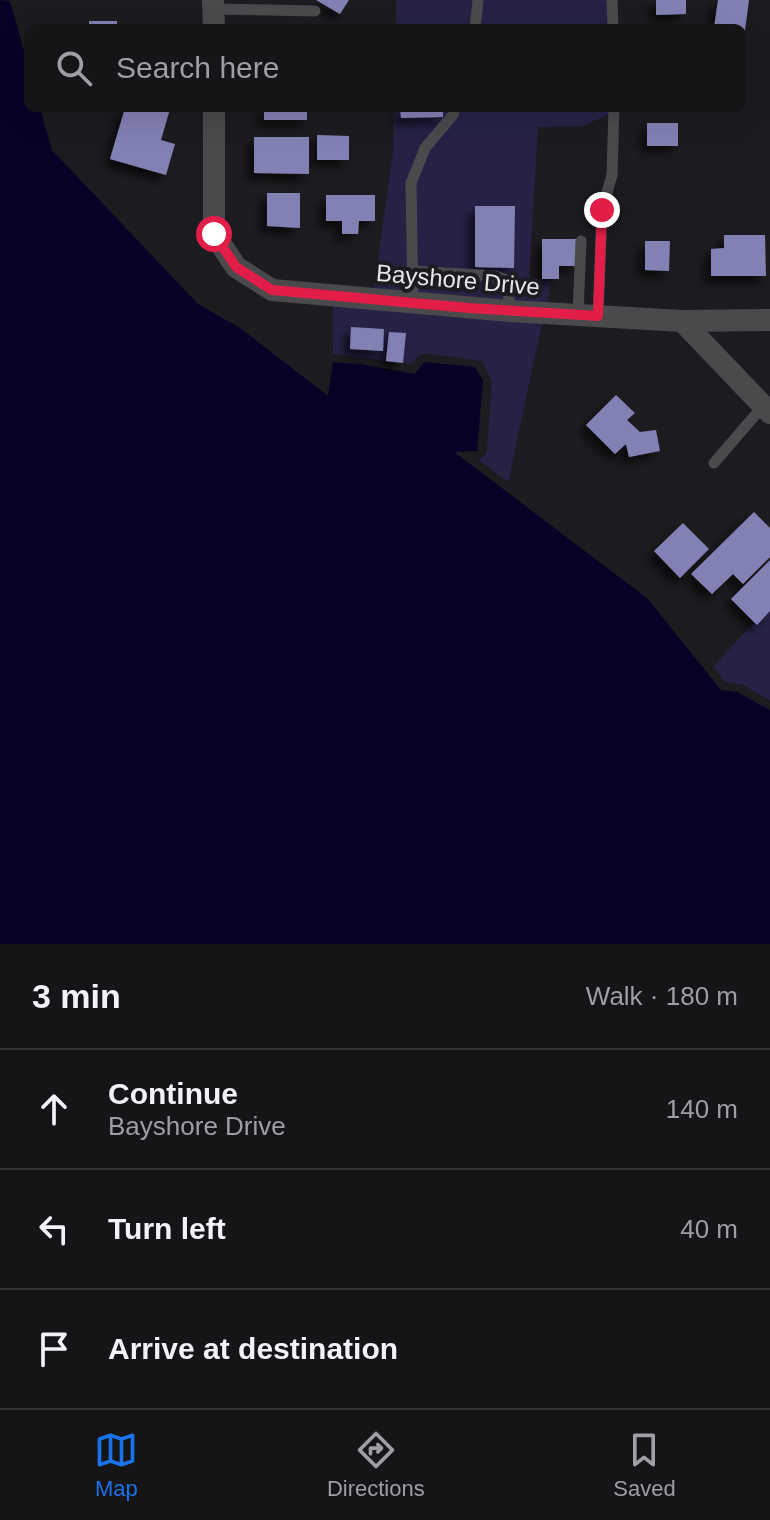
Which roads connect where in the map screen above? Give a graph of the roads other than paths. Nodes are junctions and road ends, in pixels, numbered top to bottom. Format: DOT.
graph roads {
  1 [pos="478,0"];
  2 [pos="612,0"];
  3 [pos="315,11"];
  4 [pos="213,12"];
  5 [pos="475,24"];
  6 [pos="613,24"];
  7 [pos="214,112"];
  8 [pos="454,112"];
  9 [pos="614,112"];
  10 [pos="581,241"];
  11 [pos="413,271"];
  12 [pos="413,303"];
  13 [pos="510,311"];
  14 [pos="588,316"];
  15 [pos="770,320"];
  16 [pos="682,321"];
  17 [pos="767,410"];
  18 [pos="714,463"];
  1 -- 5 [label="lane"];
  2 -- 6 [label="lane"];
  3 -- 4 [label="lane"];
  7 -- 12 [label="street, Bayshore Drive"];
  8 -- 11 [label="lane"];
  9 -- 14 [label="lane"];
  10 -- 14 [label="lane"];
  11 -- 12 [label="lane"];
  11 -- 13 [label="lane"];
  12 -- 13 [label="street, Bayshore Drive"];
  13 -- 14 [label="street, Bayshore Drive"];
  14 -- 16 [label="street, Bayshore Drive"];
  15 -- 16 [label="street, Bayshore Drive"];
  16 -- 17 [label="street"];
  17 -- 18 [label="lane"];
}
